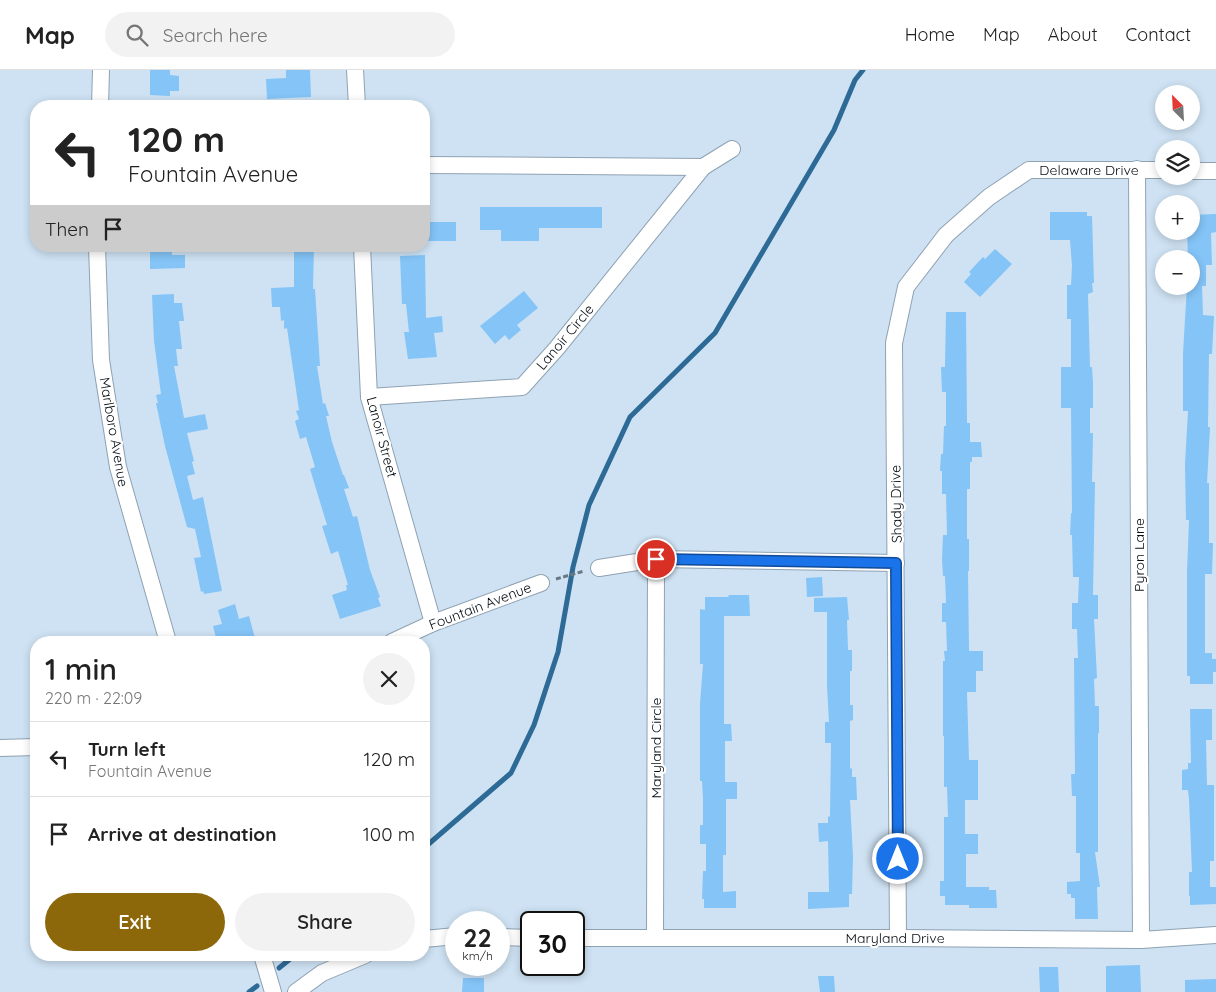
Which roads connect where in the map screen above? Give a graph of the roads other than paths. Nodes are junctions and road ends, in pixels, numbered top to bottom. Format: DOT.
graph roads {
  1 [pos="101,70"];
  2 [pos="355,70"];
  3 [pos="100,100"];
  4 [pos="357,100"];
  5 [pos="732,149"];
  6 [pos="430,165"];
  7 [pos="703,167"];
  8 [pos="1137,169"];
  9 [pos="1155,170"];
  10 [pos="1200,171"];
  11 [pos="1216,171"];
  12 [pos="946,235"];
  13 [pos="97,252"];
  14 [pos="362,252"];
  15 [pos="369,396"];
  16 [pos="656,559"];
  17 [pos="896,563"];
  18 [pos="598,568"];
  19 [pos="541,583"];
  20 [pos="433,623"];
  21 [pos="166,636"];
  22 [pos="405,636"];
  23 [pos="30,747"];
  24 [pos="0,748"];
  25 [pos="1216,935"];
  26 [pos="445,937"];
  27 [pos="655,937"];
  28 [pos="585,938"];
  29 [pos="898,938"];
  30 [pos="430,939"];
  31 [pos="1141,940"];
  32 [pos="264,961"];
  33 [pos="350,961"];
  34 [pos="273,992"];
  35 [pos="296,992"];
  1 -- 3 [label="street"];
  2 -- 4 [label="street"];
  5 -- 7 [label="street, Lanoir Circle"];
  6 -- 7 [label="street"];
  7 -- 15 [label="street, Lanoir Circle"];
  8 -- 9 [label="street, Delaware Drive"];
  8 -- 12 [label="street, Delaware Drive"];
  8 -- 31 [label="street, Pyron Lane"];
  10 -- 11 [label="street"];
  12 -- 17 [label="street, Shady Drive"];
  13 -- 21 [label="street, Marlboro Avenue"];
  14 -- 15 [label="street, Lanoir Street"];
  15 -- 20 [label="street, Lanoir Street"];
  16 -- 17 [label="street"];
  16 -- 18 [label="street"];
  16 -- 27 [label="street, Maryland Circle"];
  17 -- 29 [label="street, Shady Drive"];
  19 -- 20 [label="street, Fountain Avenue"];
  20 -- 22 [label="street, Fountain Avenue"];
  23 -- 24 [label="street"];
  25 -- 31 [label="street, Maryland Drive"];
  26 -- 30 [label="street"];
  27 -- 28 [label="street, Maryland Drive"];
  27 -- 29 [label="street, Maryland Drive"];
  29 -- 31 [label="street, Maryland Drive"];
  32 -- 34 [label="street"];
  33 -- 35 [label="street"];
}
